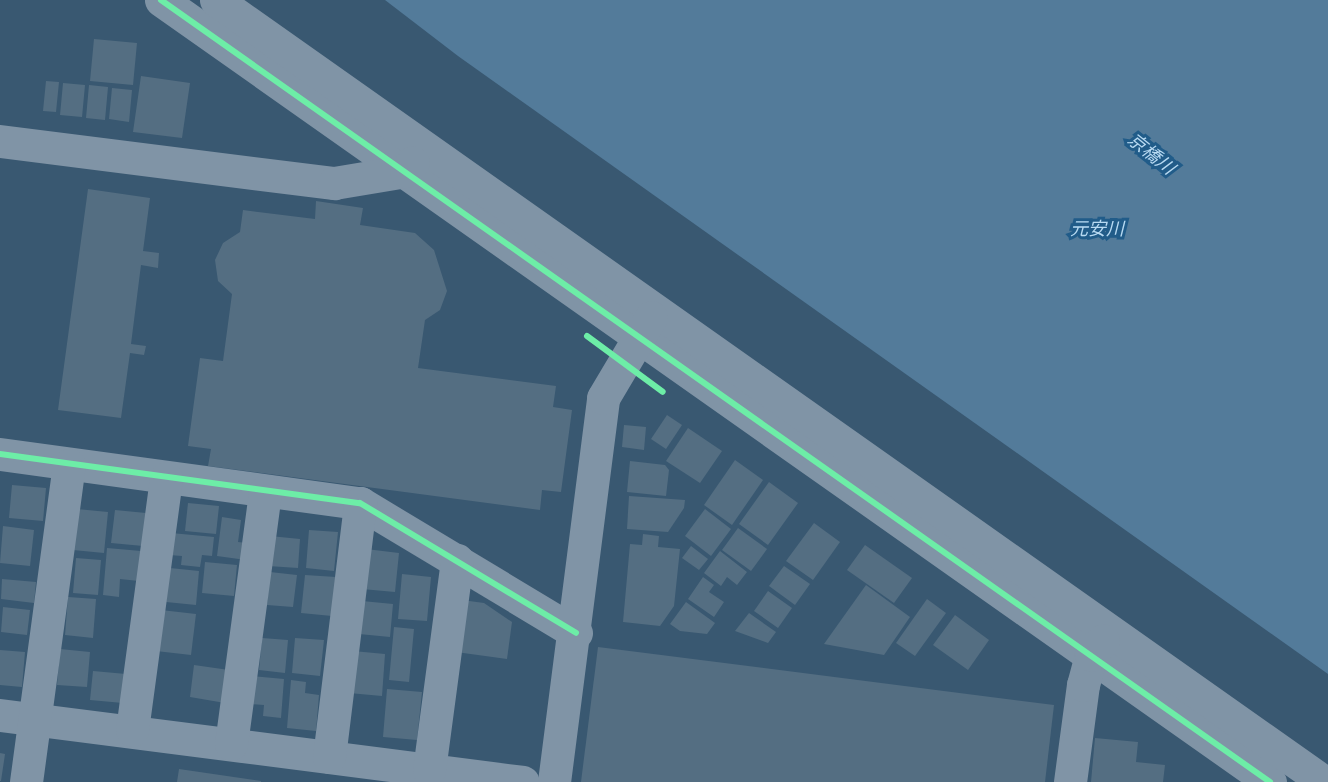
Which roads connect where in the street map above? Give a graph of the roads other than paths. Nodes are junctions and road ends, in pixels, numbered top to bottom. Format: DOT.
graph roads {
  1 [pos="161,0"];
  2 [pos="216,0"];
  3 [pos="0,141"];
  4 [pos="415,159"];
  5 [pos="647,322"];
  6 [pos="0,454"];
  7 [pos="69,465"];
  8 [pos="166,478"];
  9 [pos="265,490"];
  10 [pos="360,503"];
  11 [pos="457,560"];
  12 [pos="576,633"];
  13 [pos="1100,643"];
  14 [pos="0,715"];
  15 [pos="34,720"];
  16 [pos="132,730"];
  17 [pos="231,744"];
  18 [pos="329,757"];
  19 [pos="429,770"];
  20 [pos="26,782"];
  21 [pos="523,782"];
  22 [pos="554,782"];
  23 [pos="1070,782"];
  24 [pos="1270,782"];
  25 [pos="1324,782"];
  1 -- 4 [label="street"];
  2 -- 4 [label="street"];
  3 -- 4 [label="street"];
  4 -- 5 [label="street"];
  5 -- 12 [label="street"];
  5 -- 13 [label="street"];
  6 -- 7 [label="street"];
  7 -- 8 [label="street"];
  7 -- 15 [label="street"];
  8 -- 9 [label="street"];
  8 -- 16 [label="street"];
  9 -- 10 [label="street"];
  9 -- 17 [label="street"];
  10 -- 11 [label="street"];
  10 -- 18 [label="street"];
  11 -- 12 [label="street"];
  11 -- 19 [label="street"];
  12 -- 22 [label="street"];
  13 -- 23 [label="street"];
  13 -- 24 [label="street"];
  13 -- 25 [label="street"];
  14 -- 15 [label="street"];
  15 -- 16 [label="street"];
  15 -- 20 [label="street"];
  16 -- 17 [label="street"];
  17 -- 18 [label="street"];
  18 -- 19 [label="street"];
  19 -- 21 [label="street"];
}
